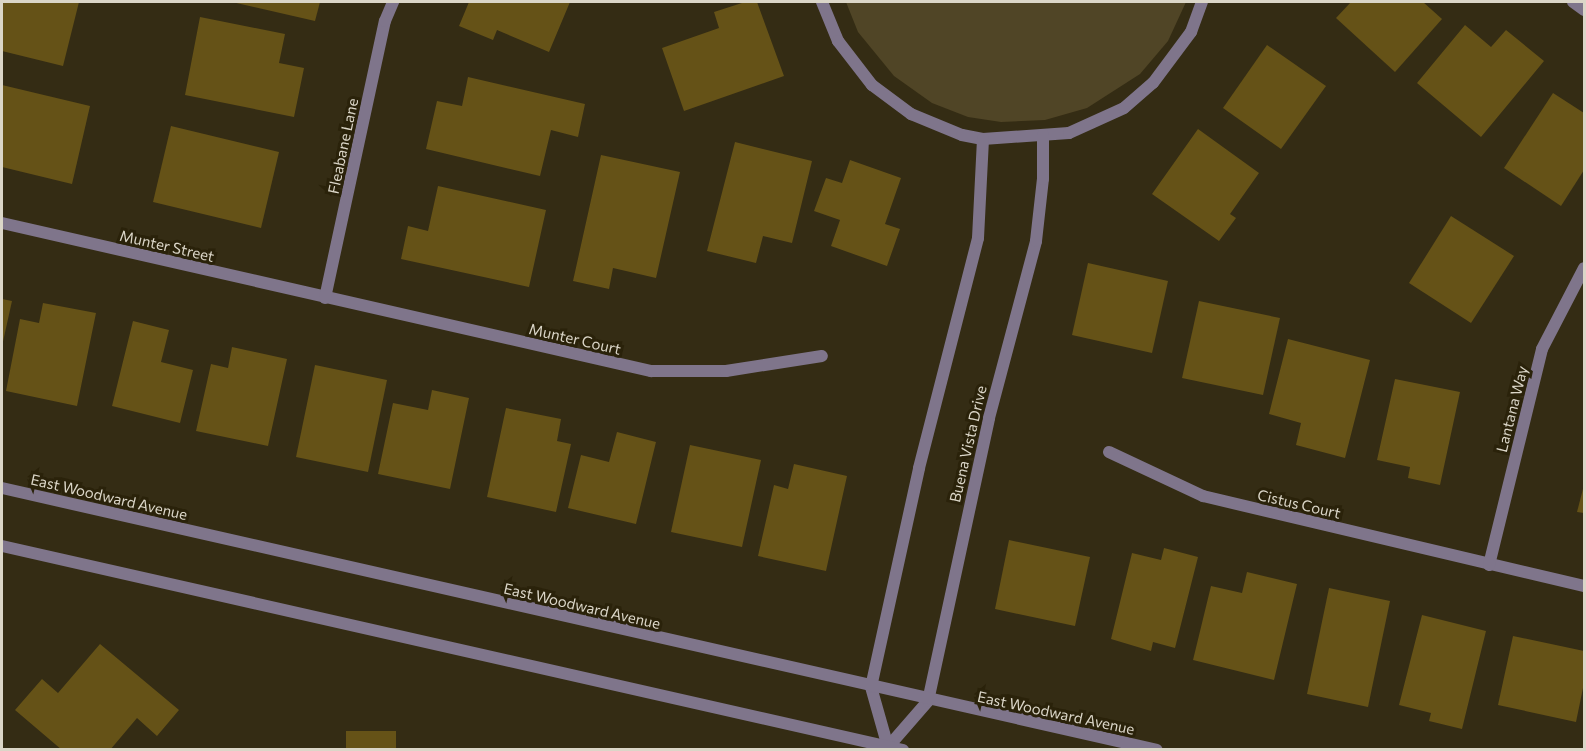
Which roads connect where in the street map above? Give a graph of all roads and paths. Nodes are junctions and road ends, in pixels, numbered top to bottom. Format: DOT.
graph roads {
  1 [pos="393,2"];
  2 [pos="822,2"];
  3 [pos="1202,2"];
  4 [pos="1573,2"];
  5 [pos="1584,10"];
  6 [pos="1043,135"];
  7 [pos="983,139"];
  8 [pos="2,223"];
  9 [pos="1584,268"];
  10 [pos="325,298"];
  11 [pos="822,356"];
  12 [pos="1109,452"];
  13 [pos="2,488"];
  14 [pos="2,546"];
  15 [pos="1489,565"];
  16 [pos="1584,586"];
  17 [pos="871,687"];
  18 [pos="928,701"];
  19 [pos="888,748"];
  20 [pos="903,750"];
  21 [pos="1157,750"];
  1 -- 10 [label="street, Fleabane Lane"];
  2 -- 7 [label="street"];
  3 -- 6 [label="street"];
  4 -- 5 [label="street"];
  6 -- 7 [label="street"];
  6 -- 18 [label="street, Buena Vista Drive"];
  7 -- 17 [label="street"];
  8 -- 10 [label="street, Munter Street"];
  9 -- 15 [label="street, Lantana Way"];
  10 -- 11 [label="street, Munter Court"];
  12 -- 15 [label="street, Cistus Court"];
  13 -- 17 [label="street, East Woodward Avenue"];
  14 -- 19 [label="street"];
  15 -- 16 [label="street, Cistus Court"];
  17 -- 18 [label="street, East Woodward Avenue"];
  17 -- 19 [label="street"];
  18 -- 19 [label="street, Buena Vista Drive"];
  18 -- 21 [label="street, East Woodward Avenue"];
  19 -- 20 [label="street"];
}
